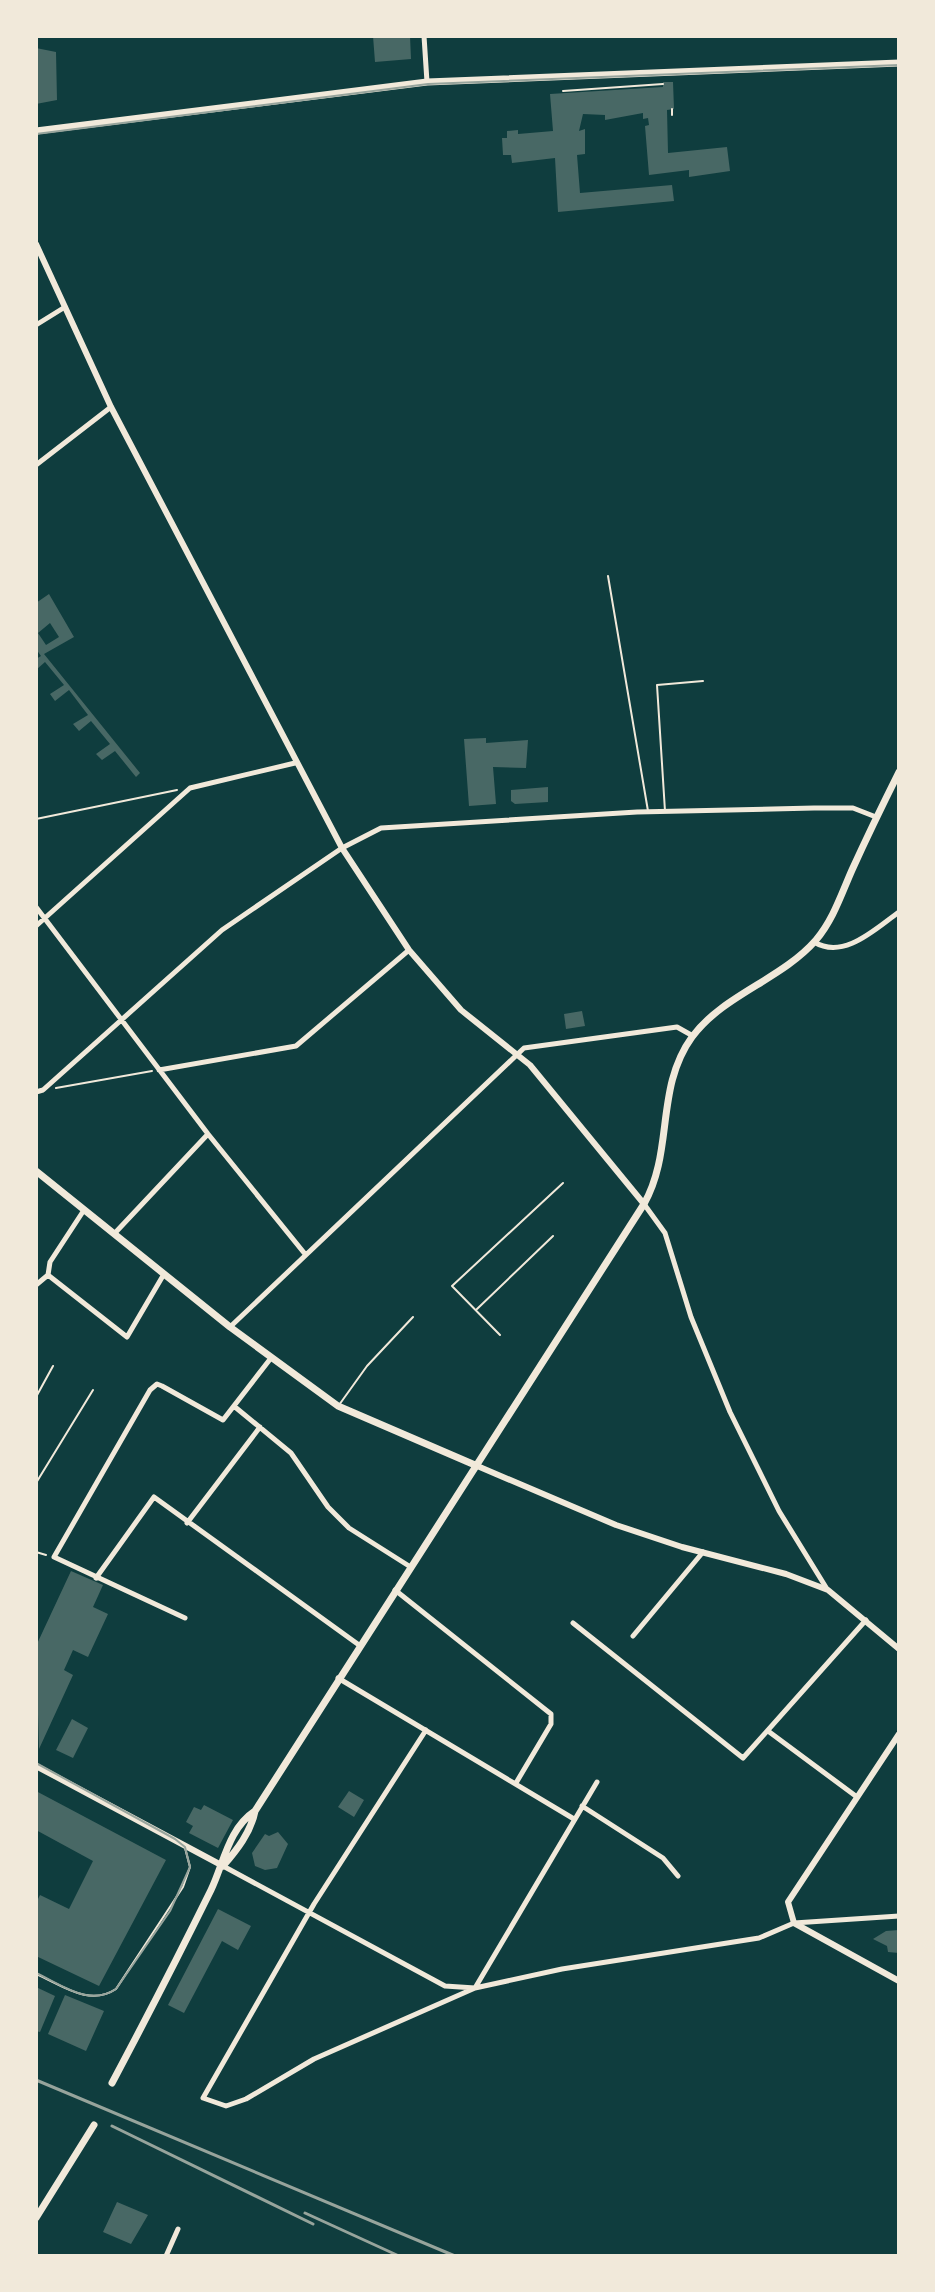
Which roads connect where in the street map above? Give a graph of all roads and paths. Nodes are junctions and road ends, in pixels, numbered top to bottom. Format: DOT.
graph roads {
  1 [pos="424,36"];
  2 [pos="899,63"];
  3 [pos="427,82"];
  4 [pos="663,84"];
  5 [pos="563,91"];
  6 [pos="672,109"];
  7 [pos="672,115"];
  8 [pos="36,131"];
  9 [pos="36,244"];
  10 [pos="65,307"];
  11 [pos="36,325"];
  12 [pos="111,407"];
  13 [pos="36,465"];
  14 [pos="608,576"];
  15 [pos="703,681"];
  16 [pos="295,763"];
  17 [pos="899,772"];
  18 [pos="190,788"];
  19 [pos="649,812"];
  20 [pos="665,812"];
  21 [pos="876,817"];
  22 [pos="36,819"];
  23 [pos="342,848"];
  24 [pos="36,907"];
  25 [pos="899,912"];
  26 [pos="45,918"];
  27 [pos="36,926"];
  28 [pos="814,942"];
  29 [pos="409,950"];
  30 [pos="120,1019"];
  31 [pos="693,1036"];
  32 [pos="516,1053"];
  33 [pos="159,1070"];
  34 [pos="40,1091"];
  35 [pos="208,1134"];
  36 [pos="36,1171"];
  37 [pos="563,1183"];
  38 [pos="644,1204"];
  39 [pos="84,1209"];
  40 [pos="114,1234"];
  41 [pos="553,1236"];
  42 [pos="305,1254"];
  43 [pos="165,1274"];
  44 [pos="48,1275"];
  45 [pos="36,1285"];
  46 [pos="476,1310"];
  47 [pos="413,1317"];
  48 [pos="230,1327"];
  49 [pos="500,1335"];
  50 [pos="271,1358"];
  51 [pos="53,1366"];
  52 [pos="93,1390"];
  53 [pos="36,1397"];
  54 [pos="338,1406"];
  55 [pos="235,1407"];
  56 [pos="260,1427"];
  57 [pos="475,1465"];
  58 [pos="36,1483"];
  59 [pos="187,1523"];
  60 [pos="703,1552"];
  61 [pos="38,1553"];
  62 [pos="36,1559"];
  63 [pos="409,1566"];
  64 [pos="96,1578"];
  65 [pos="395,1589"];
  66 [pos="828,1590"];
  67 [pos="185,1618"];
  68 [pos="866,1620"];
  69 [pos="573,1623"];
  70 [pos="633,1636"];
  71 [pos="359,1645"];
  72 [pos="899,1649"];
  73 [pos="338,1678"];
  74 [pos="426,1730"];
  75 [pos="768,1731"];
  76 [pos="899,1734"];
  77 [pos="36,1766"];
  78 [pos="597,1782"];
  79 [pos="516,1783"];
  80 [pos="857,1797"];
  81 [pos="582,1806"];
  82 [pos="574,1819"];
  83 [pos="185,1847"];
  84 [pos="223,1866"];
  85 [pos="678,1876"];
  86 [pos="311,1912"];
  87 [pos="899,1916"];
  88 [pos="794,1923"];
  89 [pos="36,1974"];
  90 [pos="899,1981"];
  91 [pos="475,1988"];
  92 [pos="112,2083"];
  93 [pos="94,2125"];
  94 [pos="36,2218"];
  95 [pos="178,2229"];
  96 [pos="166,2256"];
  1 -- 3 [label="street"];
  2 -- 3 [label="main road"];
  3 -- 8 [label="main road"];
  4 -- 5 [label="path"];
  6 -- 7 [label="path"];
  9 -- 10 [label="street"];
  10 -- 11 [label="street"];
  10 -- 12 [label="street"];
  12 -- 13 [label="street"];
  12 -- 16 [label="street"];
  14 -- 19 [label="lane"];
  15 -- 20 [label="lane"];
  16 -- 18 [label="street"];
  16 -- 23 [label="street"];
  17 -- 21 [label="main road"];
  18 -- 22 [label="path"];
  18 -- 26 [label="street"];
  19 -- 20 [label="street"];
  19 -- 23 [label="street"];
  20 -- 21 [label="street"];
  21 -- 28 [label="main road"];
  23 -- 29 [label="street"];
  23 -- 30 [label="street"];
  24 -- 26 [label="street"];
  25 -- 28 [label="street"];
  26 -- 27 [label="street"];
  26 -- 30 [label="street"];
  28 -- 31 [label="main road"];
  29 -- 32 [label="street"];
  29 -- 33 [label="street"];
  30 -- 33 [label="street"];
  30 -- 34 [label="street"];
  31 -- 32 [label="street"];
  31 -- 38 [label="main road"];
  32 -- 38 [label="street"];
  32 -- 42 [label="street"];
  33 -- 34 [label="path"];
  33 -- 35 [label="street"];
  35 -- 40 [label="street"];
  35 -- 42 [label="street"];
  36 -- 39 [label="main road"];
  37 -- 46 [label="path"];
  38 -- 57 [label="main road"];
  38 -- 66 [label="street"];
  39 -- 40 [label="main road"];
  39 -- 44 [label="street"];
  40 -- 43 [label="main road"];
  41 -- 46 [label="path"];
  42 -- 48 [label="street"];
  43 -- 44 [label="street"];
  43 -- 48 [label="main road"];
  44 -- 45 [label="street"];
  46 -- 49 [label="path"];
  47 -- 54 [label="lane"];
  48 -- 50 [label="main road"];
  50 -- 54 [label="main road"];
  50 -- 55 [label="street"];
  51 -- 53 [label="path"];
  52 -- 58 [label="path"];
  54 -- 57 [label="main road"];
  55 -- 56 [label="street"];
  55 -- 64 [label="street"];
  56 -- 59 [label="street"];
  56 -- 63 [label="street"];
  57 -- 60 [label="street"];
  57 -- 63 [label="main road"];
  59 -- 64 [label="street"];
  59 -- 71 [label="street"];
  60 -- 66 [label="street"];
  60 -- 70 [label="street"];
  61 -- 62 [label="path"];
  63 -- 65 [label="main road"];
  64 -- 67 [label="street"];
  65 -- 71 [label="main road"];
  65 -- 79 [label="street"];
  66 -- 68 [label="street"];
  68 -- 72 [label="street"];
  68 -- 75 [label="street"];
  69 -- 75 [label="street"];
  71 -- 73 [label="main road"];
  73 -- 74 [label="street"];
  73 -- 84 [label="main road"];
  74 -- 79 [label="street"];
  74 -- 86 [label="street"];
  75 -- 80 [label="street"];
  76 -- 80 [label="street"];
  77 -- 83 [label="street"];
  78 -- 81 [label="street"];
  79 -- 82 [label="street"];
  80 -- 88 [label="street"];
  81 -- 82 [label="street"];
  81 -- 85 [label="street"];
  82 -- 91 [label="street"];
  83 -- 84 [label="street"];
  83 -- 89 [label="lane"];
  84 -- 86 [label="street"];
  84 -- 92 [label="main road"];
  86 -- 91 [label="street"];
  86 -- 91 [label="street"];
  87 -- 88 [label="street"];
  88 -- 90 [label="street"];
  88 -- 91 [label="street"];
  93 -- 94 [label="main road"];
  95 -- 96 [label="street"];
}
